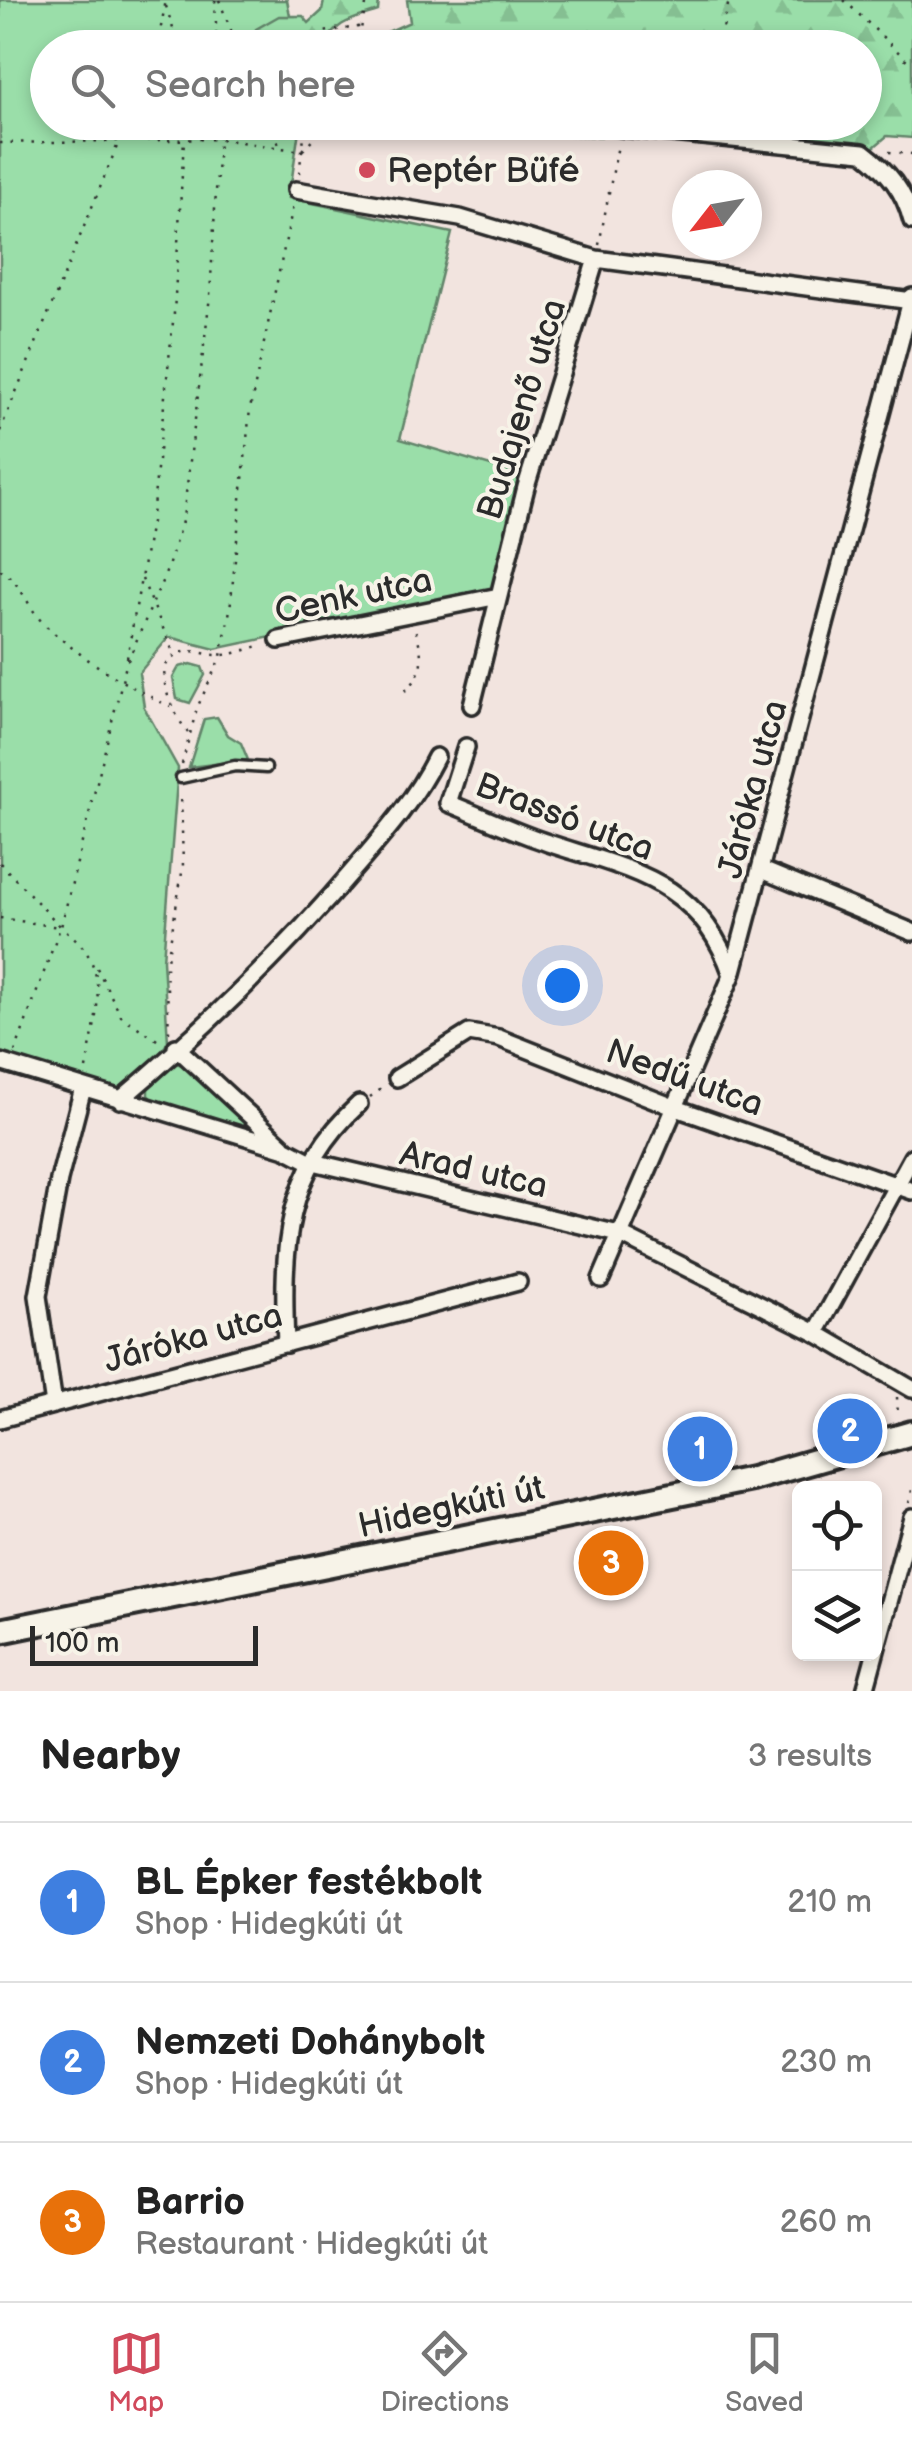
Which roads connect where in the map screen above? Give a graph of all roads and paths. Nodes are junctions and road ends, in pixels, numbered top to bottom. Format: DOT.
graph roads {
  1 [pos="217,0"];
  2 [pos="367,0"];
  3 [pos="729,0"];
  4 [pos="844,0"];
  5 [pos="165,2"];
  6 [pos="365,26"];
  7 [pos="160,30"];
  8 [pos="174,30"];
  9 [pos="217,30"];
  10 [pos="230,30"];
  11 [pos="337,30"];
  12 [pos="364,30"];
  13 [pos="723,30"];
  14 [pos="875,30"];
  15 [pos="882,36"];
  16 [pos="912,65"];
  17 [pos="119,140"];
  18 [pos="187,140"];
  19 [pos="220,140"];
  20 [pos="278,140"];
  21 [pos="304,140"];
  22 [pos="311,140"];
  23 [pos="619,140"];
  24 [pos="742,140"];
  25 [pos="0,143"];
  26 [pos="281,148"];
  27 [pos="302,151"];
  28 [pos="296,190"];
  29 [pos="912,221"];
  30 [pos="596,259"];
  31 [pos="912,300"];
  32 [pos="0,430"];
  33 [pos="0,570"];
  34 [pos="141,578"];
  35 [pos="498,596"];
  36 [pos="152,605"];
  37 [pos="411,613"];
  38 [pos="279,640"];
  39 [pos="175,656"];
  40 [pos="220,656"];
  41 [pos="126,665"];
  42 [pos="121,684"];
  43 [pos="405,692"];
  44 [pos="472,705"];
  45 [pos="171,706"];
  46 [pos="189,734"];
  47 [pos="466,747"];
  48 [pos="436,756"];
  49 [pos="266,768"];
  50 [pos="181,778"];
  51 [pos="0,863"];
  52 [pos="762,870"];
  53 [pos="0,918"];
  54 [pos="61,927"];
  55 [pos="912,932"];
  56 [pos="96,965"];
  57 [pos="732,975"];
  58 [pos="176,1047"];
  59 [pos="5,1063"];
  60 [pos="397,1078"];
  61 [pos="83,1088"];
  62 [pos="120,1100"];
  63 [pos="358,1104"];
  64 [pos="676,1108"];
  65 [pos="286,1149"];
  66 [pos="912,1156"];
  67 [pos="309,1161"];
  68 [pos="904,1188"];
  69 [pos="619,1234"];
  70 [pos="601,1279"];
  71 [pos="518,1282"];
  72 [pos="816,1333"];
  73 [pos="286,1344"];
  74 [pos="904,1390"];
  75 [pos="54,1405"];
  76 [pos="0,1419"];
  77 [pos="905,1424"];
  78 [pos="912,1517"];
  79 [pos="0,1632"];
  80 [pos="865,1691"];
  1 -- 9 [label="path"];
  1 -- 10 [label="path"];
  2 -- 6 [label="path"];
  3 -- 13 [label="path"];
  4 -- 14 [label="path"];
  5 -- 7 [label="path"];
  5 -- 8 [label="path"];
  6 -- 11 [label="path"];
  6 -- 12 [label="path"];
  15 -- 16 [label="path"];
  17 -- 18 [label="path"];
  17 -- 25 [label="path"];
  17 -- 32 [label="path"];
  18 -- 19 [label="path"];
  18 -- 34 [label="path"];
  19 -- 26 [label="path"];
  19 -- 36 [label="path"];
  20 -- 26 [label="path"];
  21 -- 27 [label="path"];
  22 -- 27 [label="path"];
  23 -- 30 [label="path, Budajenő utca"];
  24 -- 29 [label="street"];
  26 -- 27 [label="path"];
  27 -- 28 [label="path"];
  28 -- 30 [label="street"];
  28 -- 40 [label="path"];
  30 -- 31 [label="street"];
  30 -- 35 [label="street, Budajenő utca"];
  31 -- 52 [label="street, Járóka utca"];
  33 -- 42 [label="path"];
  34 -- 36 [label="path"];
  34 -- 41 [label="path"];
  35 -- 37 [label="street, Cenk utca"];
  35 -- 44 [label="street, Budajenő utca"];
  36 -- 39 [label="path"];
  36 -- 41 [label="path"];
  37 -- 38 [label="street, Cenk utca"];
  37 -- 43 [label="path"];
  38 -- 40 [label="path, Cenk utca"];
  39 -- 40 [label="path, Cenk utca"];
  39 -- 45 [label="path"];
  40 -- 46 [label="path"];
  41 -- 42 [label="path"];
  42 -- 45 [label="path"];
  42 -- 54 [label="path"];
  45 -- 46 [label="path"];
  46 -- 50 [label="path"];
  47 -- 57 [label="street, Brassó utca"];
  48 -- 58 [label="street"];
  49 -- 50 [label="lane"];
  50 -- 58 [label="path"];
  51 -- 54 [label="path"];
  52 -- 55 [label="street"];
  52 -- 57 [label="street, Járóka utca"];
  53 -- 54 [label="path"];
  54 -- 56 [label="path"];
  54 -- 59 [label="path"];
  56 -- 58 [label="path"];
  56 -- 61 [label="path"];
  57 -- 64 [label="street, Járóka utca"];
  58 -- 62 [label="street"];
  58 -- 65 [label="street"];
  59 -- 61 [label="street, Arad utca"];
  60 -- 63 [label="path"];
  60 -- 64 [label="street, Nedű utca"];
  61 -- 62 [label="street, Arad utca"];
  61 -- 75 [label="street"];
  62 -- 65 [label="street, Arad utca"];
  63 -- 67 [label="street"];
  64 -- 68 [label="street, Nedű utca"];
  64 -- 69 [label="street, Járóka utca"];
  65 -- 67 [label="street, Arad utca"];
  66 -- 68 [label="street"];
  67 -- 69 [label="street, Arad utca"];
  67 -- 73 [label="street"];
  68 -- 72 [label="street"];
  69 -- 70 [label="street, Járóka utca"];
  69 -- 72 [label="street, Arad utca"];
  71 -- 73 [label="street, Járóka utca"];
  72 -- 74 [label="street, Arad utca"];
  73 -- 75 [label="street, Járóka utca"];
  74 -- 77 [label="path"];
  75 -- 76 [label="street, Járóka utca"];
  77 -- 79 [label="main road, Hidegkúti út"];
  78 -- 80 [label="street"];
}
